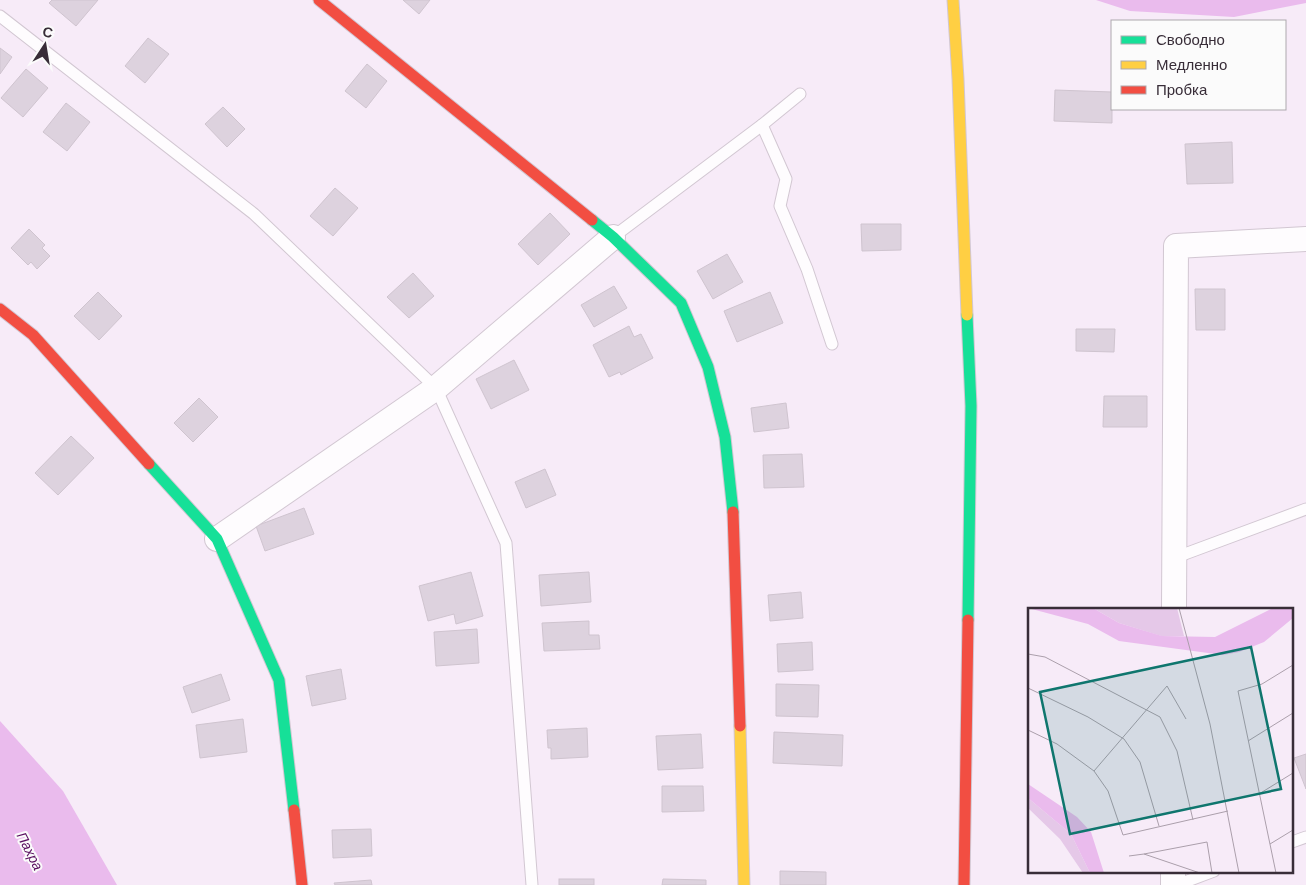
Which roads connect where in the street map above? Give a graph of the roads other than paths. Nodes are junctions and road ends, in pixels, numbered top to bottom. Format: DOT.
graph roads {
  1 [pos="319,0"];
  2 [pos="953,0"];
  3 [pos="0,16"];
  4 [pos="800,94"];
  5 [pos="762,125"];
  6 [pos="613,237"];
  7 [pos="1306,239"];
  8 [pos="0,309"];
  9 [pos="832,344"];
  10 [pos="436,388"];
  11 [pos="1306,509"];
  12 [pos="217,539"];
  13 [pos="1174,558"];
  14 [pos="1174,608"];
  15 [pos="1306,837"];
  16 [pos="1294,841"];
  17 [pos="1173,872"];
  18 [pos="1211,872"];
  19 [pos="302,885"];
  20 [pos="532,885"];
  21 [pos="744,885"];
  22 [pos="964,885"];
  23 [pos="1173,885"];
  24 [pos="1177,885"];
  1 -- 6 [label="street"];
  2 -- 22 [label="street"];
  3 -- 10 [label="lane"];
  4 -- 5 [label="lane"];
  5 -- 6 [label="lane"];
  5 -- 9 [label="lane"];
  6 -- 10 [label="street"];
  6 -- 21 [label="street"];
  7 -- 13 [label="street"];
  8 -- 12 [label="street"];
  10 -- 12 [label="street"];
  10 -- 20 [label="lane"];
  11 -- 13 [label="lane"];
  12 -- 19 [label="street"];
  13 -- 14 [label="street"];
  15 -- 16 [label="lane"];
  17 -- 23 [label="street"];
  18 -- 24 [label="lane"];
}
